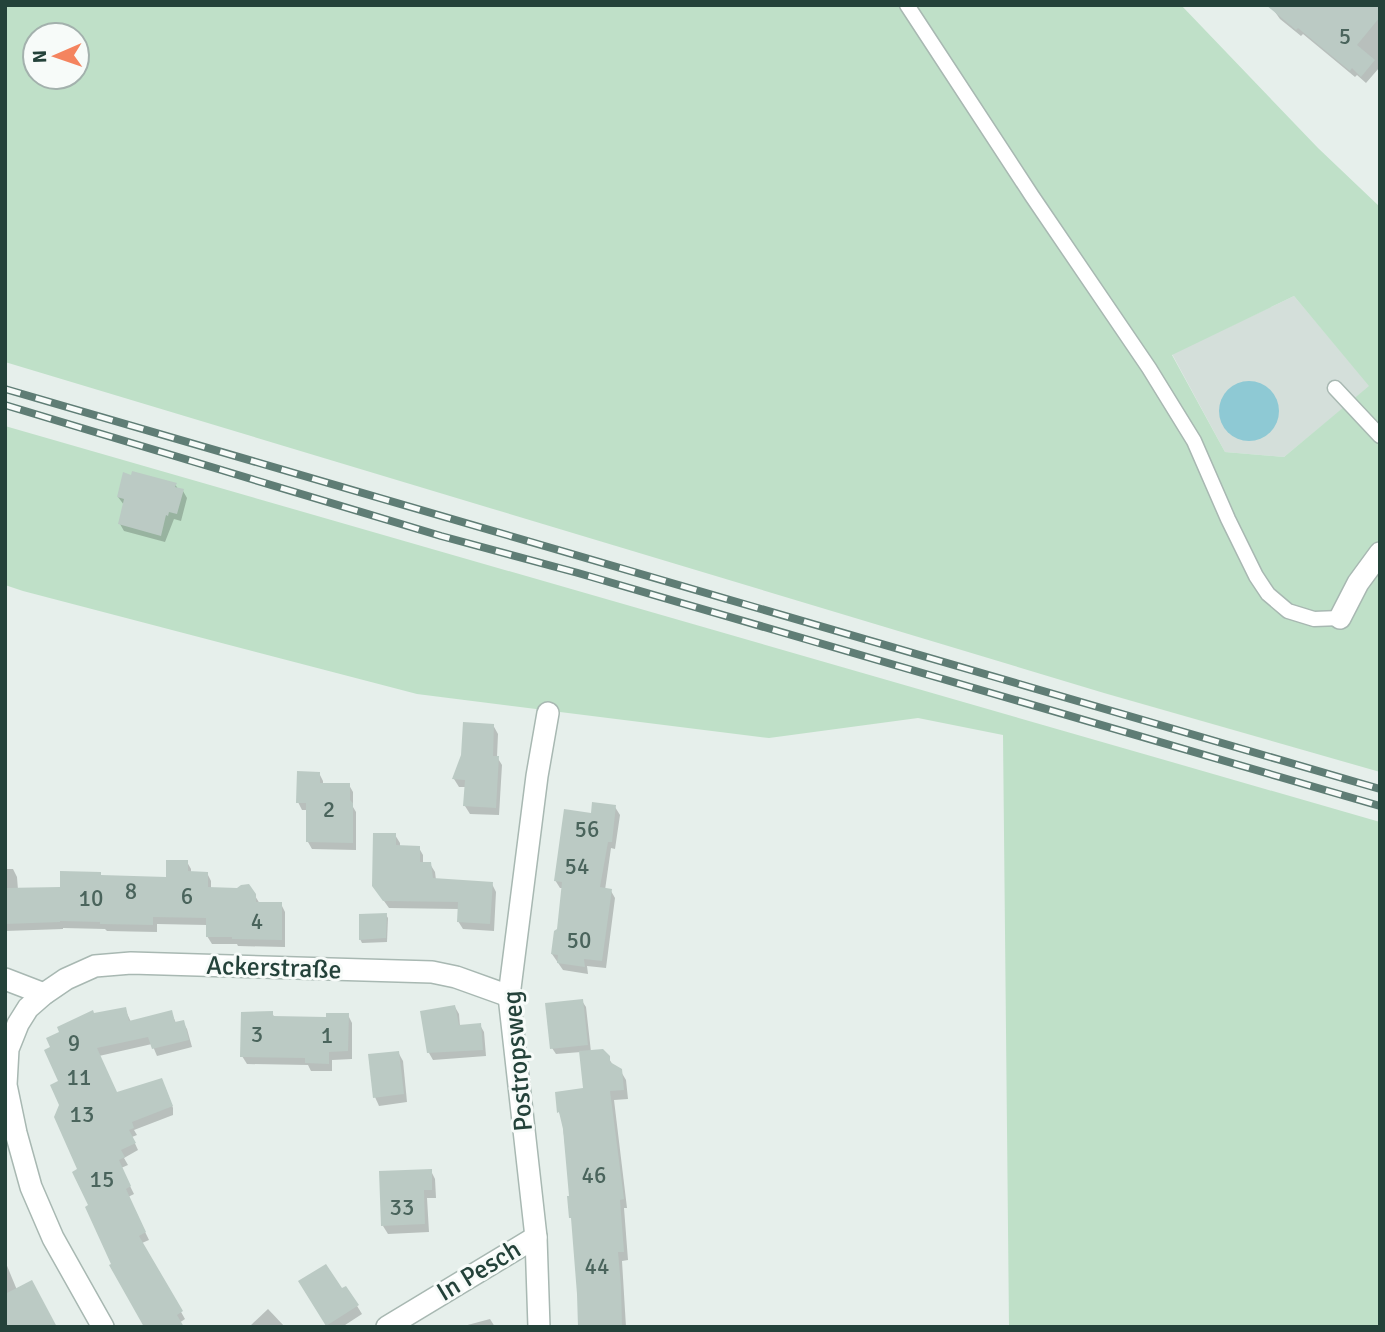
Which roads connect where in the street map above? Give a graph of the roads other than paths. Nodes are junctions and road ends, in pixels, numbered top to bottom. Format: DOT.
graph roads {
  1 [pos="907,5"];
  2 [pos="1335,388"];
  3 [pos="1380,436"];
  4 [pos="1380,553"];
  5 [pos="1340,618"];
  6 [pos="548,713"];
  7 [pos="5,979"];
  8 [pos="44,994"];
  9 [pos="509,996"];
  10 [pos="536,1237"];
  11 [pos="103,1327"];
  12 [pos="387,1327"];
  13 [pos="539,1327"];
  1 -- 5 [label="lane"];
  2 -- 3 [label="lane"];
  4 -- 5 [label="street"];
  6 -- 9 [label="street, Postropsweg"];
  7 -- 8 [label="street"];
  8 -- 9 [label="street, Ackerstraße"];
  8 -- 11 [label="street, Ackerstraße"];
  9 -- 10 [label="street, Postropsweg"];
  10 -- 12 [label="street, In Pesch"];
  10 -- 13 [label="street, Postropsweg"];
}
